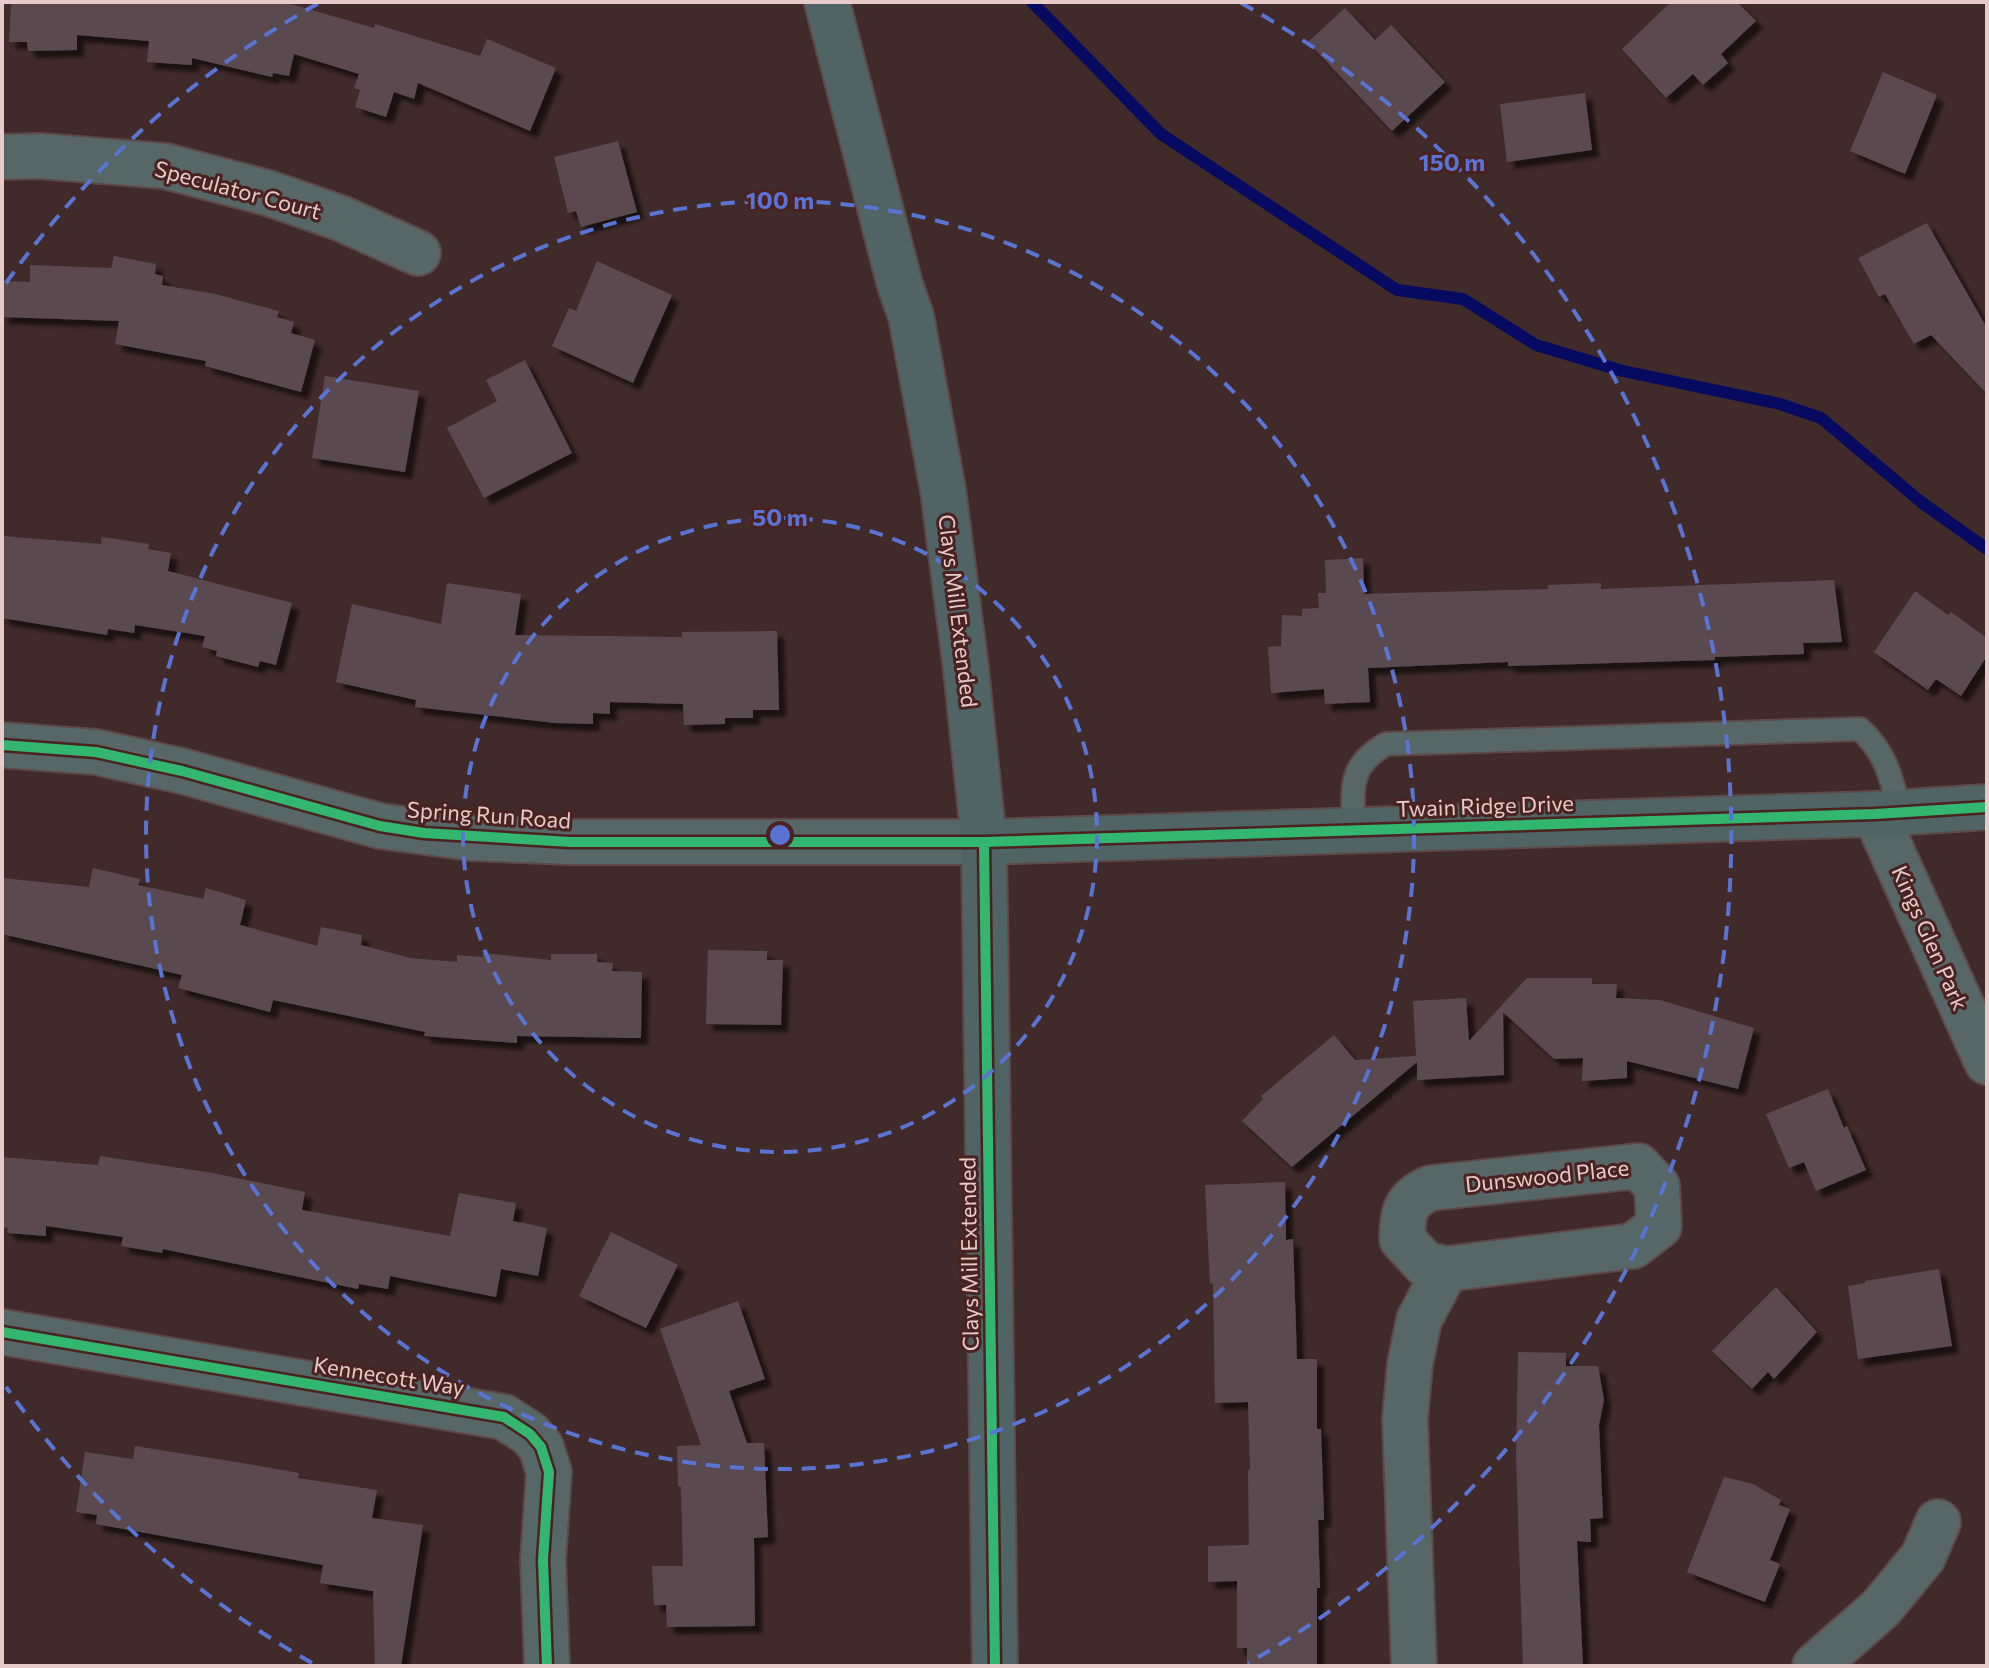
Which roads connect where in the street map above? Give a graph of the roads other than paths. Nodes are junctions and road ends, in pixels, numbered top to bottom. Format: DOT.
graph roads {
  1 [pos="827,2"];
  2 [pos="2,157"];
  3 [pos="418,253"];
  4 [pos="2,745"];
  5 [pos="1987,807"];
  6 [pos="1888,813"];
  7 [pos="1353,830"];
  8 [pos="984,842"];
  9 [pos="1987,1062"];
  10 [pos="1446,1269"];
  11 [pos="2,1332"];
  12 [pos="1938,1522"];
  13 [pos="547,1666"];
  14 [pos="995,1666"];
  15 [pos="1414,1666"];
  16 [pos="1815,1666"];
  1 -- 8 [label="main road, Clays Mill Extended"];
  2 -- 3 [label="street, Speculator Court"];
  4 -- 8 [label="street, Spring Run Road"];
  5 -- 6 [label="main road, Twain Ridge Drive"];
  6 -- 7 [label="main road, Twain Ridge Drive"];
  6 -- 7 [label="lane"];
  6 -- 9 [label="street, Kings Glen Park"];
  7 -- 8 [label="main road, Twain Ridge Drive"];
  8 -- 14 [label="main road, Clays Mill Extended"];
  10 -- 10 [label="street, Dunswood Place"];
  10 -- 15 [label="street"];
  11 -- 13 [label="street, Kennecott Way"];
  12 -- 16 [label="street"];
}
